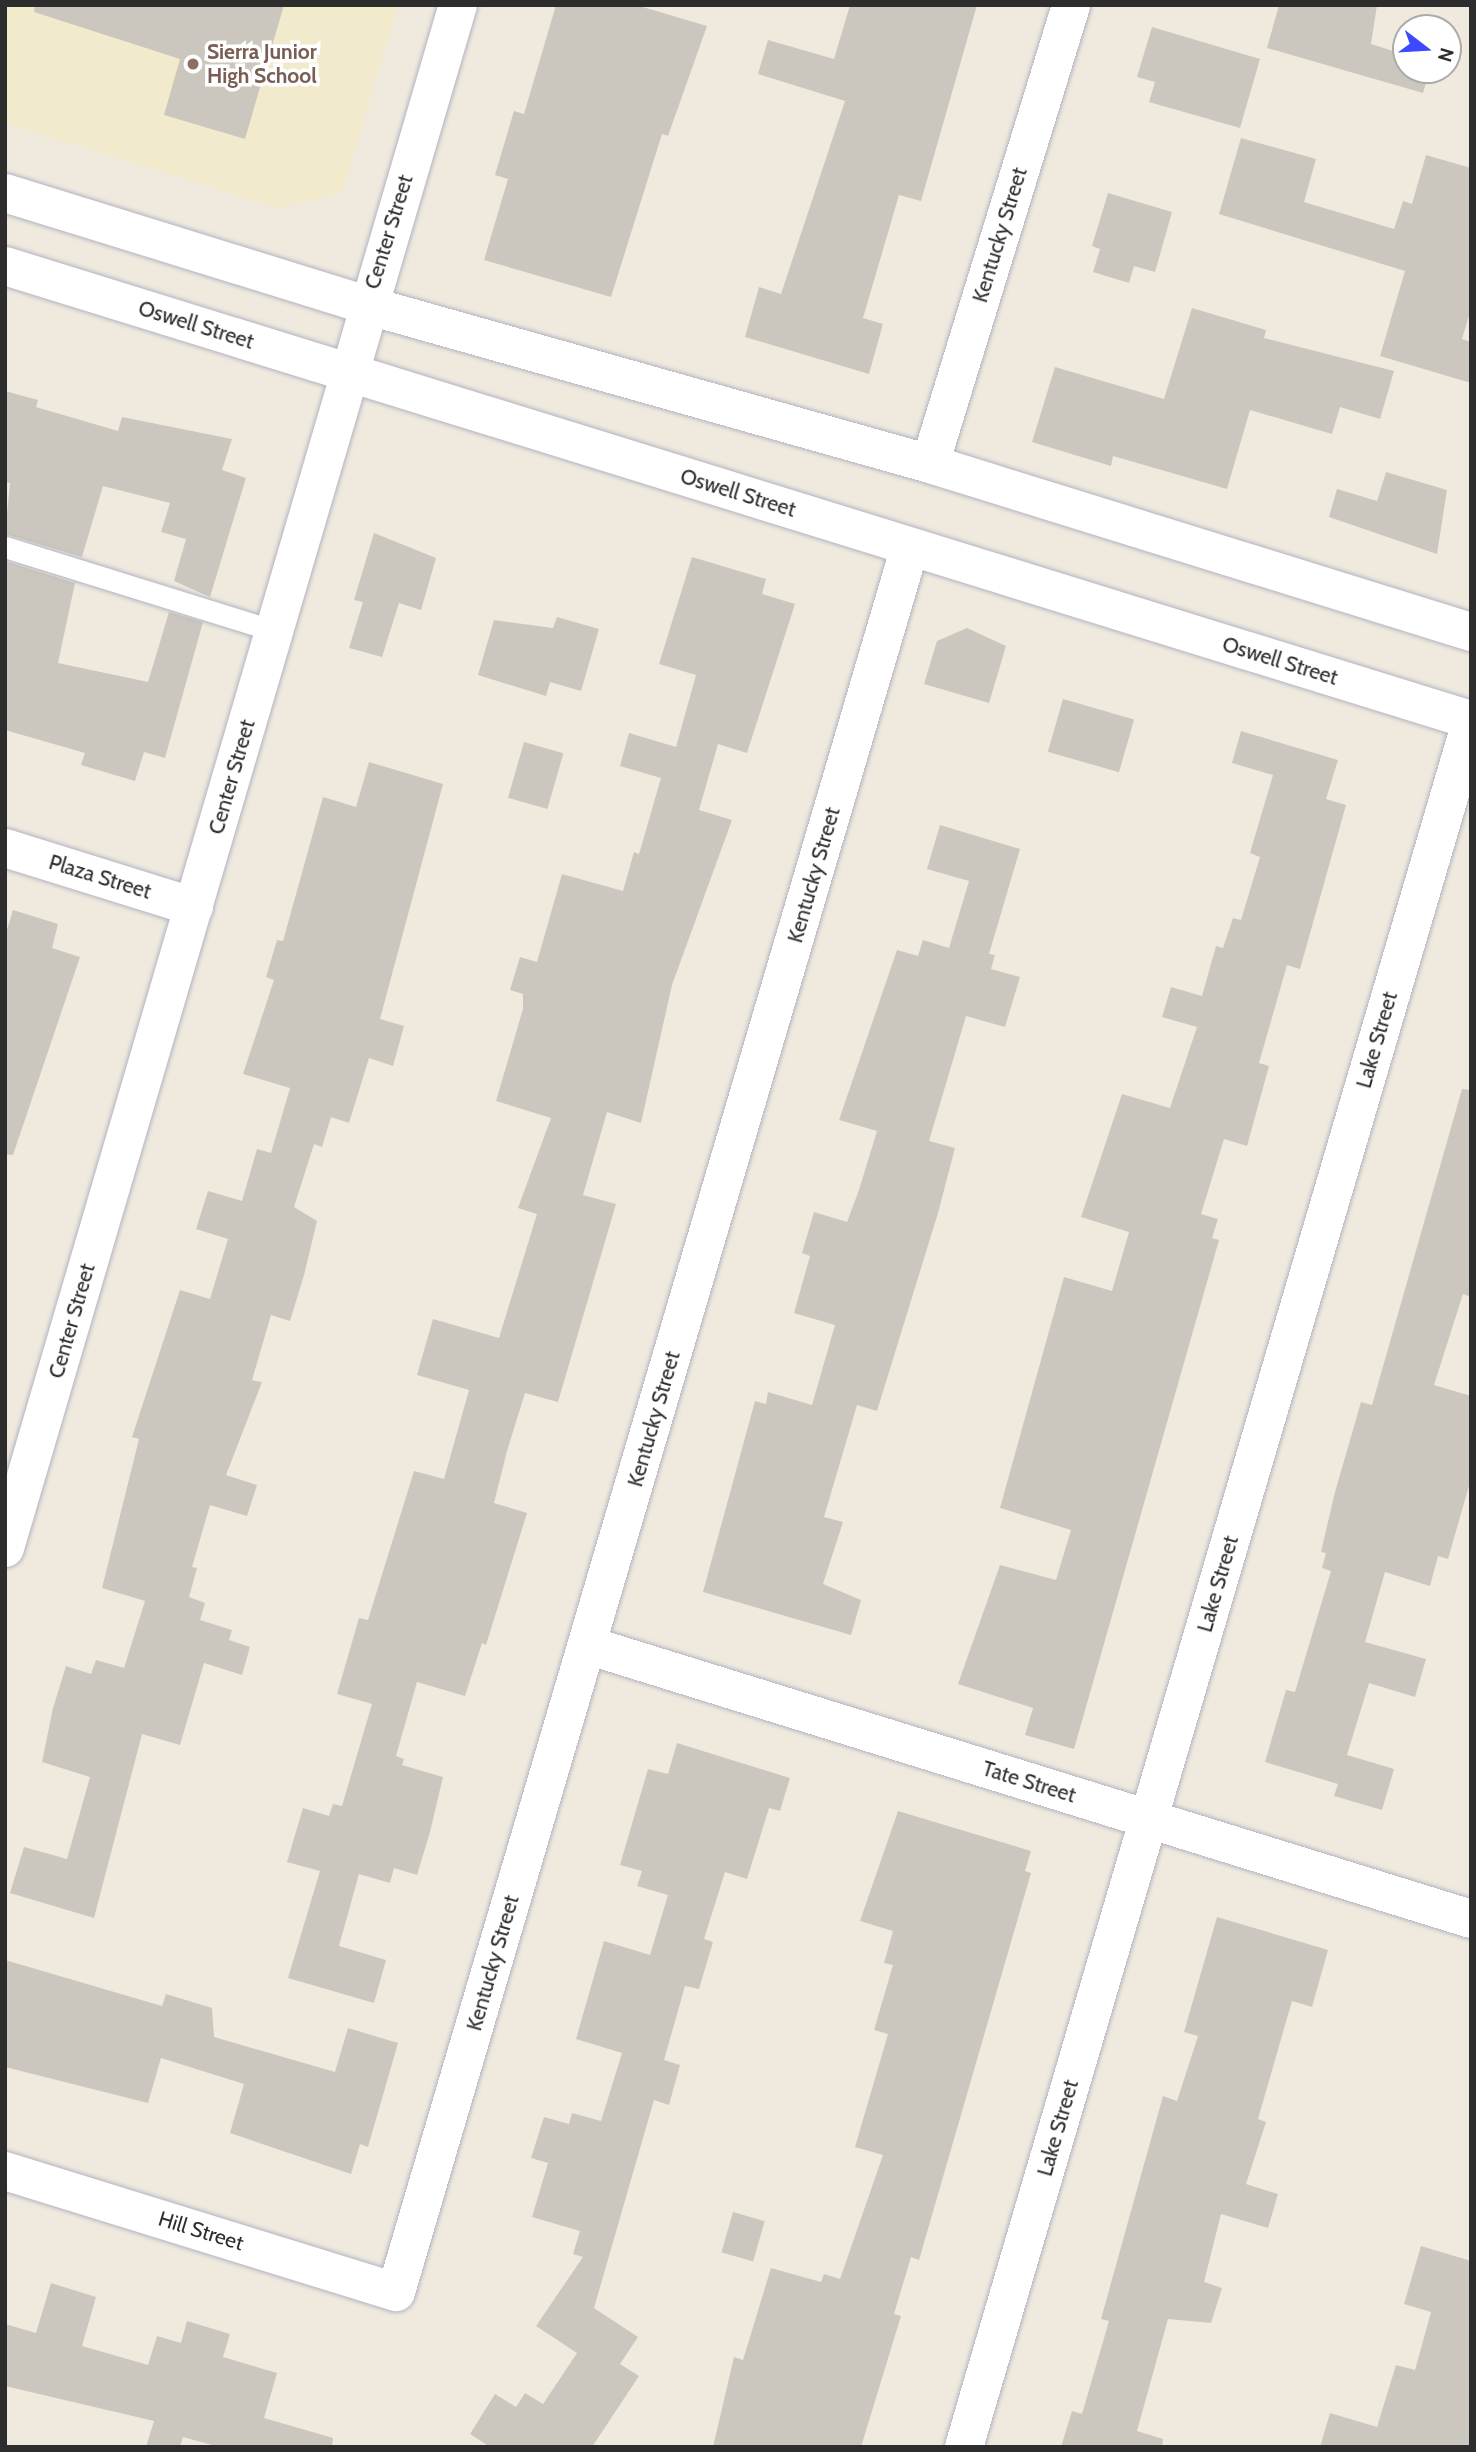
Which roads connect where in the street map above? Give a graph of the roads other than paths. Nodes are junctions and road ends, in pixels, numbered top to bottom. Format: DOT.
graph roads {
  1 [pos="458,5"];
  2 [pos="1071,5"];
  3 [pos="5,193"];
  4 [pos="5,265"];
  5 [pos="366,305"];
  6 [pos="350,373"];
  7 [pos="930,464"];
  8 [pos="5,547"];
  9 [pos="910,547"];
  10 [pos="275,631"];
  11 [pos="1471,632"];
  12 [pos="1471,721"];
  13 [pos="5,848"];
  14 [pos="194,906"];
  15 [pos="5,1548"];
  16 [pos="587,1645"];
  17 [pos="1149,1819"];
  18 [pos="1471,1919"];
  19 [pos="5,2171"];
  20 [pos="396,2292"];
  21 [pos="964,2447"];
  1 -- 5 [label="street, Center Street"];
  2 -- 7 [label="street, Kentucky Street"];
  3 -- 5 [label="street"];
  4 -- 6 [label="street, Oswell Street"];
  5 -- 6 [label="street, Center Street"];
  5 -- 7 [label="street"];
  6 -- 9 [label="street, Oswell Street"];
  6 -- 10 [label="street, Center Street"];
  7 -- 11 [label="street"];
  8 -- 10 [label="lane"];
  9 -- 12 [label="street, Oswell Street"];
  9 -- 16 [label="street, Kentucky Street"];
  10 -- 14 [label="street, Center Street"];
  12 -- 17 [label="street, Lake Street"];
  13 -- 14 [label="street, Plaza Street"];
  14 -- 15 [label="street, Center Street"];
  16 -- 17 [label="street, Tate Street"];
  16 -- 20 [label="street, Kentucky Street"];
  17 -- 18 [label="street, Tate Street"];
  17 -- 21 [label="street, Lake Street"];
  19 -- 20 [label="street, Hill Street"];
}
